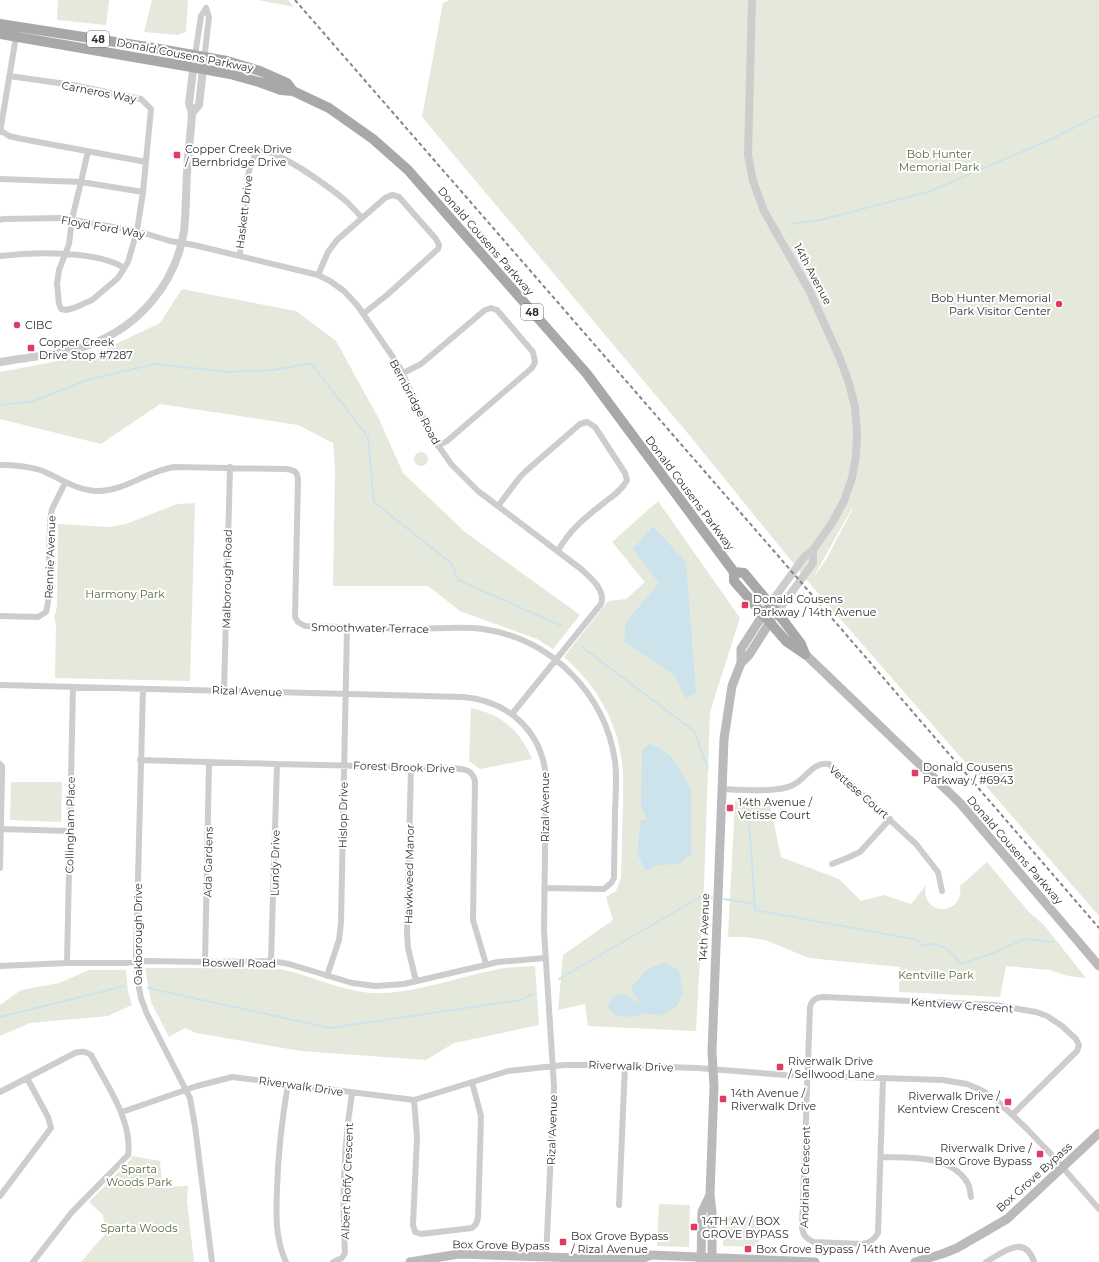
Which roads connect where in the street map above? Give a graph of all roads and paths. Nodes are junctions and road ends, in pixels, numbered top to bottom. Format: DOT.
graph roads {
  1 [pos="752,0"];
  2 [pos="0,24"];
  3 [pos="0,34"];
  4 [pos="16,37"];
  5 [pos="200,56"];
  6 [pos="199,68"];
  7 [pos="9,76"];
  8 [pos="293,91"];
  9 [pos="0,131"];
  10 [pos="88,151"];
  11 [pos="146,162"];
  12 [pos="0,179"];
  13 [pos="81,182"];
  14 [pos="143,192"];
  15 [pos="362,218"];
  16 [pos="72,219"];
  17 [pos="0,220"];
  18 [pos="136,231"];
  19 [pos="181,242"];
  20 [pos="65,254"];
  21 [pos="0,256"];
  22 [pos="239,256"];
  23 [pos="124,268"];
  24 [pos="318,275"];
  25 [pos="363,314"];
  26 [pos="0,362"];
  27 [pos="403,373"];
  28 [pos="438,446"];
  29 [pos="0,465"];
  30 [pos="230,467"];
  31 [pos="65,483"];
  32 [pos="498,506"];
  33 [pos="813,550"];
  34 [pos="558,551"];
  35 [pos="734,572"];
  36 [pos="770,604"];
  37 [pos="777,612"];
  38 [pos="0,616"];
  39 [pos="766,618"];
  40 [pos="347,627"];
  41 [pos="805,654"];
  42 [pos="556,660"];
  43 [pos="0,685"];
  44 [pos="74,687"];
  45 [pos="143,688"];
  46 [pos="224,691"];
  47 [pos="345,694"];
  48 [pos="512,714"];
  49 [pos="140,760"];
  50 [pos="210,762"];
  51 [pos="0,764"];
  52 [pos="277,764"];
  53 [pos="344,765"];
  54 [pos="411,767"];
  55 [pos="722,789"];
  56 [pos="890,819"];
  57 [pos="1,829"];
  58 [pos="70,831"];
  59 [pos="832,864"];
  60 [pos="0,868"];
  61 [pos="544,888"];
  62 [pos="942,890"];
  63 [pos="545,958"];
  64 [pos="271,961"];
  65 [pos="136,962"];
  66 [pos="205,962"];
  67 [pos="67,963"];
  68 [pos="486,964"];
  69 [pos="0,966"];
  70 [pos="1099,966"];
  71 [pos="327,976"];
  72 [pos="416,981"];
  73 [pos="625,1065"];
  74 [pos="553,1066"];
  75 [pos="713,1069"];
  76 [pos="808,1076"];
  77 [pos="27,1078"];
  78 [pos="883,1078"];
  79 [pos="472,1082"];
  80 [pos="288,1084"];
  81 [pos="186,1090"];
  82 [pos="0,1092"];
  83 [pos="352,1093"];
  84 [pos="414,1100"];
  85 [pos="122,1112"];
  86 [pos="1012,1115"];
  87 [pos="1099,1133"];
  88 [pos="881,1157"];
  89 [pos="1063,1168"];
  90 [pos="710,1194"];
  91 [pos="0,1196"];
  92 [pos="971,1197"];
  93 [pos="619,1204"];
  94 [pos="1099,1210"];
  95 [pos="546,1258"];
  96 [pos="701,1260"];
  97 [pos="712,1260"];
  98 [pos="641,1261"];
  99 [pos="34,1262"];
  100 [pos="212,1262"];
  101 [pos="286,1262"];
  102 [pos="333,1262"];
  103 [pos="410,1262"];
  104 [pos="815,1262"];
  105 [pos="916,1262"];
  106 [pos="986,1262"];
  107 [pos="1034,1262"];
  1 -- 33 [label="street, 14th Avenue"];
  2 -- 5 [label="main road, Donald Cousens Parkway / 48"];
  3 -- 4 [label="main road, Donald Cousens Parkway / 48"];
  4 -- 6 [label="main road, Donald Cousens Parkway / 48"];
  4 -- 7 [label="street"];
  5 -- 5 [label="street"];
  5 -- 6 [label="street"];
  5 -- 8 [label="main road, Donald Cousens Parkway / 48"];
  6 -- 8 [label="main road, Donald Cousens Parkway / 48"];
  6 -- 19 [label="street"];
  7 -- 9 [label="street"];
  7 -- 11 [label="street, Carneros Way"];
  8 -- 35 [label="main road, Donald Cousens Parkway / 48"];
  9 -- 10 [label="street"];
  10 -- 11 [label="street"];
  10 -- 13 [label="street"];
  11 -- 14 [label="street, Carneros Way"];
  12 -- 13 [label="street"];
  13 -- 14 [label="street"];
  13 -- 16 [label="street"];
  14 -- 18 [label="street, Carneros Way"];
  15 -- 22 [label="street, Haskett Drive"];
  15 -- 24 [label="street"];
  15 -- 25 [label="street"];
  16 -- 17 [label="street, Floyd Ford Way"];
  16 -- 18 [label="street, Floyd Ford Way"];
  16 -- 20 [label="street"];
  18 -- 19 [label="street, Floyd Ford Way"];
  18 -- 23 [label="street, Carneros Way"];
  19 -- 22 [label="street, Bernbridge Road"];
  19 -- 26 [label="street"];
  20 -- 21 [label="street"];
  20 -- 23 [label="street"];
  20 -- 23 [label="street, Carneros Way"];
  22 -- 24 [label="street, Bernbridge Road"];
  24 -- 25 [label="street, Bernbridge Road"];
  25 -- 27 [label="street, Bernbridge Road"];
  27 -- 28 [label="street, Bernbridge Road"];
  27 -- 28 [label="street"];
  28 -- 32 [label="street, Bernbridge Road"];
  29 -- 31 [label="street, Smoothwater Terrace"];
  30 -- 31 [label="street, Smoothwater Terrace"];
  30 -- 40 [label="street, Smoothwater Terrace"];
  30 -- 46 [label="street, Malborough Road"];
  31 -- 38 [label="street, Rennie Avenue"];
  32 -- 34 [label="street, Bernbridge Road"];
  32 -- 34 [label="street"];
  33 -- 36 [label="street, 14th Avenue"];
  33 -- 37 [label="street, 14th Avenue"];
  34 -- 42 [label="street, Bernbridge Road"];
  35 -- 36 [label="main road, Donald Cousens Parkway / 48"];
  35 -- 39 [label="main road, Donald Cousens Parkway / 48"];
  36 -- 37 [label="main road, Donald Cousens Parkway / 48"];
  36 -- 39 [label="main road, 14th Avenue"];
  37 -- 39 [label="street, 14th Avenue"];
  37 -- 41 [label="main road, Donald Cousens Parkway / 48"];
  39 -- 41 [label="main road, Donald Cousens Parkway / 48"];
  39 -- 55 [label="main road, 14th Avenue"];
  40 -- 42 [label="street, Smoothwater Terrace"];
  40 -- 47 [label="street, Hislop Drive"];
  41 -- 70 [label="main road, Donald Cousens Parkway / 48"];
  42 -- 48 [label="street, Bernbridge Road"];
  42 -- 61 [label="street, Smoothwater Terrace"];
  43 -- 44 [label="street, Rizal Avenue"];
  44 -- 45 [label="street, Rizal Avenue"];
  44 -- 58 [label="street, Collingham Place"];
  45 -- 46 [label="street, Rizal Avenue"];
  45 -- 49 [label="street, Oakborough Drive"];
  46 -- 47 [label="street, Rizal Avenue"];
  47 -- 48 [label="street, Rizal Avenue"];
  47 -- 53 [label="street, Hislop Drive"];
  48 -- 61 [label="street, Rizal Avenue"];
  49 -- 50 [label="street, Forest Brook Drive"];
  49 -- 65 [label="street, Oakborough Drive"];
  50 -- 52 [label="street, Forest Brook Drive"];
  50 -- 66 [label="street, Ada Gardens"];
  51 -- 57 [label="street"];
  52 -- 53 [label="street, Forest Brook Drive"];
  52 -- 64 [label="street, Lundy Drive"];
  53 -- 54 [label="street, Forest Brook Drive"];
  53 -- 71 [label="street, Hislop Drive"];
  54 -- 68 [label="street, Forest Brook Drive"];
  54 -- 72 [label="street, Hawkweed Manor"];
  55 -- 56 [label="street, Vettese Court"];
  55 -- 75 [label="main road, 14th Avenue"];
  56 -- 59 [label="street"];
  56 -- 62 [label="street, Vettese Court"];
  57 -- 58 [label="street"];
  57 -- 60 [label="street"];
  58 -- 67 [label="street, Collingham Place"];
  61 -- 63 [label="street, Rizal Avenue"];
  63 -- 68 [label="street, Boswell Road"];
  63 -- 74 [label="street, Rizal Avenue"];
  64 -- 66 [label="street, Boswell Road"];
  64 -- 71 [label="street, Boswell Road"];
  65 -- 66 [label="street, Boswell Road"];
  65 -- 67 [label="street, Boswell Road"];
  65 -- 81 [label="street, Oakborough Drive"];
  67 -- 69 [label="street, Boswell Road"];
  68 -- 72 [label="street, Boswell Road"];
  71 -- 72 [label="street, Boswell Road"];
  73 -- 74 [label="street, Riverwalk Drive"];
  73 -- 75 [label="street, Riverwalk Drive"];
  73 -- 93 [label="street"];
  74 -- 79 [label="street, Riverwalk Drive"];
  74 -- 95 [label="street, Rizal Avenue"];
  75 -- 76 [label="street, Riverwalk Drive"];
  75 -- 90 [label="main road, 14th Avenue"];
  76 -- 78 [label="street, Riverwalk Drive"];
  76 -- 86 [label="street, Kentview Crescent"];
  76 -- 88 [label="street, Andriana Crescent"];
  77 -- 82 [label="street"];
  77 -- 85 [label="street"];
  77 -- 91 [label="street"];
  78 -- 86 [label="street, Riverwalk Drive"];
  78 -- 88 [label="street, Andriana Crescent"];
  79 -- 84 [label="street, Riverwalk Drive"];
  79 -- 84 [label="street"];
  80 -- 81 [label="street, Riverwalk Drive"];
  80 -- 83 [label="street, Riverwalk Drive"];
  80 -- 101 [label="street"];
  81 -- 85 [label="street, Riverwalk Drive"];
  81 -- 100 [label="street, Oakborough Drive"];
  83 -- 84 [label="street, Riverwalk Drive"];
  83 -- 102 [label="street, Albert Roffy Crescent"];
  85 -- 99 [label="street"];
  86 -- 89 [label="street, Riverwalk Drive"];
  87 -- 89 [label="main road, Box Grove Bypass"];
  88 -- 92 [label="street"];
  89 -- 94 [label="street, Riverwalk Drive"];
  89 -- 105 [label="main road, Box Grove Bypass"];
  90 -- 96 [label="main road, 14th Avenue"];
  90 -- 97 [label="main road, 14th Avenue"];
  95 -- 98 [label="main road, Box Grove Bypass"];
  95 -- 103 [label="main road, Box Grove Bypass"];
  96 -- 97 [label="main road, Box Grove Bypass"];
  96 -- 98 [label="main road, Box Grove Bypass"];
  97 -- 104 [label="main road, Box Grove Bypass"];
  106 -- 107 [label="street"];
}
